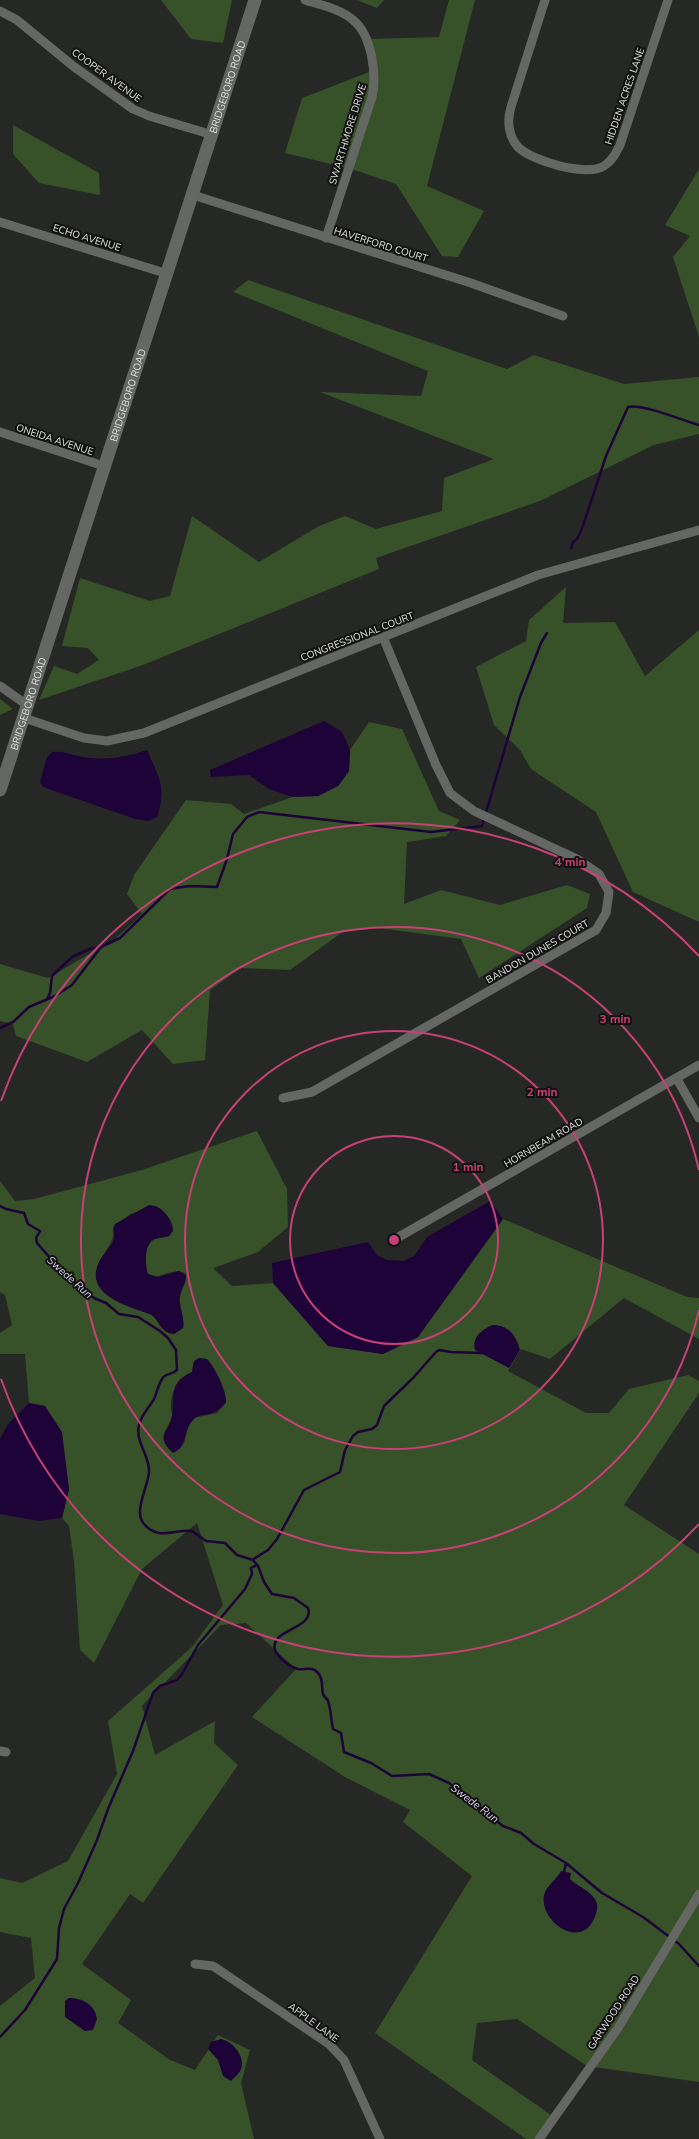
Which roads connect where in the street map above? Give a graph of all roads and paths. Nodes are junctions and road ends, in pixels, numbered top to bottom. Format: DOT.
graph roads {
  1 [pos="255,0"];
  2 [pos="305,0"];
  3 [pos="545,0"];
  4 [pos="668,0"];
  5 [pos="0,11"];
  6 [pos="213,134"];
  7 [pos="193,195"];
  8 [pos="0,222"];
  9 [pos="326,238"];
  10 [pos="168,274"];
  11 [pos="563,316"];
  12 [pos="0,432"];
  13 [pos="104,466"];
  14 [pos="699,530"];
  15 [pos="383,637"];
  16 [pos="0,686"];
  17 [pos="26,712"];
  18 [pos="0,790"];
  19 [pos="699,1065"];
  20 [pos="677,1079"];
  21 [pos="283,1098"];
  22 [pos="699,1118"];
  23 [pos="397,1238"];
  24 [pos="699,1894"];
  25 [pos="195,1964"];
  26 [pos="380,2139"];
  27 [pos="539,2139"];
  1 -- 6 [label="main road, BRIDGEBORO ROAD"];
  2 -- 9 [label="street, SWARTHMORE DRIVE"];
  3 -- 4 [label="street, HIDDEN ACRES LANE"];
  5 -- 6 [label="street, COOPER AVENUE"];
  6 -- 7 [label="main road, BRIDGEBORO ROAD"];
  7 -- 9 [label="street, HAVERFORD COURT"];
  7 -- 10 [label="main road, BRIDGEBORO ROAD"];
  8 -- 10 [label="street, ECHO AVENUE"];
  9 -- 11 [label="street, HAVERFORD COURT"];
  10 -- 13 [label="main road, BRIDGEBORO ROAD"];
  12 -- 13 [label="street, ONEIDA AVENUE"];
  13 -- 17 [label="main road, BRIDGEBORO ROAD"];
  14 -- 15 [label="street, CONGRESSIONAL COURT"];
  15 -- 17 [label="street, CONGRESSIONAL COURT"];
  15 -- 21 [label="street, BANDON DUNES COURT"];
  16 -- 17 [label="street, CONGRESSIONAL COURT"];
  17 -- 18 [label="main road, BRIDGEBORO ROAD"];
  19 -- 20 [label="street, HORNBEAM ROAD"];
  20 -- 22 [label="street"];
  20 -- 23 [label="street, HORNBEAM ROAD"];
  24 -- 27 [label="street, GARWOOD ROAD"];
  25 -- 26 [label="street, APPLE LANE"];
}
